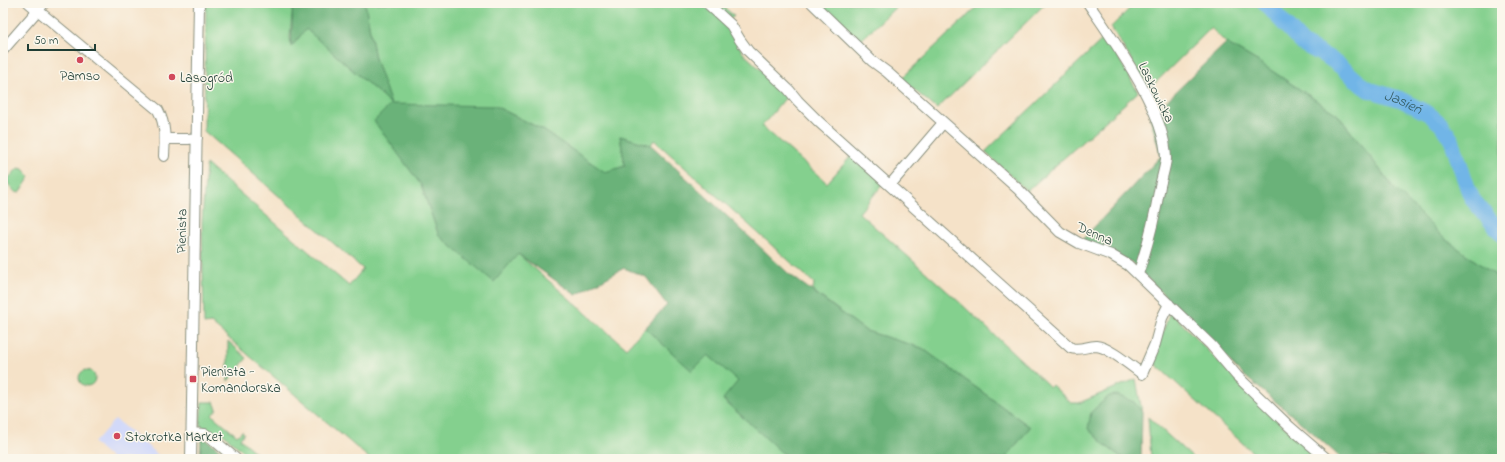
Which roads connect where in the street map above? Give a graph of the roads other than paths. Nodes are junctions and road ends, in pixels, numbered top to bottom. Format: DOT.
graph roads {
  1 [pos="29,3"];
  2 [pos="199,3"];
  3 [pos="707,3"];
  4 [pos="812,3"];
  5 [pos="1088,3"];
  6 [pos="41,7"];
  7 [pos="3,50"];
  8 [pos="944,123"];
  9 [pos="197,138"];
  10 [pos="165,139"];
  11 [pos="164,156"];
  12 [pos="890,185"];
  13 [pos="1138,274"];
  14 [pos="1169,304"];
  15 [pos="191,433"];
  16 [pos="191,459"];
  17 [pos="236,459"];
  18 [pos="1327,459"];
  1 -- 6 [label="street"];
  2 -- 9 [label="street, Pienista"];
  3 -- 12 [label="street"];
  4 -- 8 [label="street, Denna"];
  5 -- 13 [label="street, Laskowicka"];
  6 -- 7 [label="street"];
  6 -- 10 [label="street"];
  8 -- 12 [label="street"];
  8 -- 13 [label="street, Denna"];
  9 -- 10 [label="street"];
  9 -- 15 [label="street, Pienista"];
  10 -- 11 [label="street"];
  12 -- 14 [label="street"];
  13 -- 14 [label="street, Denna"];
  14 -- 18 [label="street, Denna"];
  15 -- 16 [label="street, Pienista"];
  15 -- 17 [label="street"];
}
